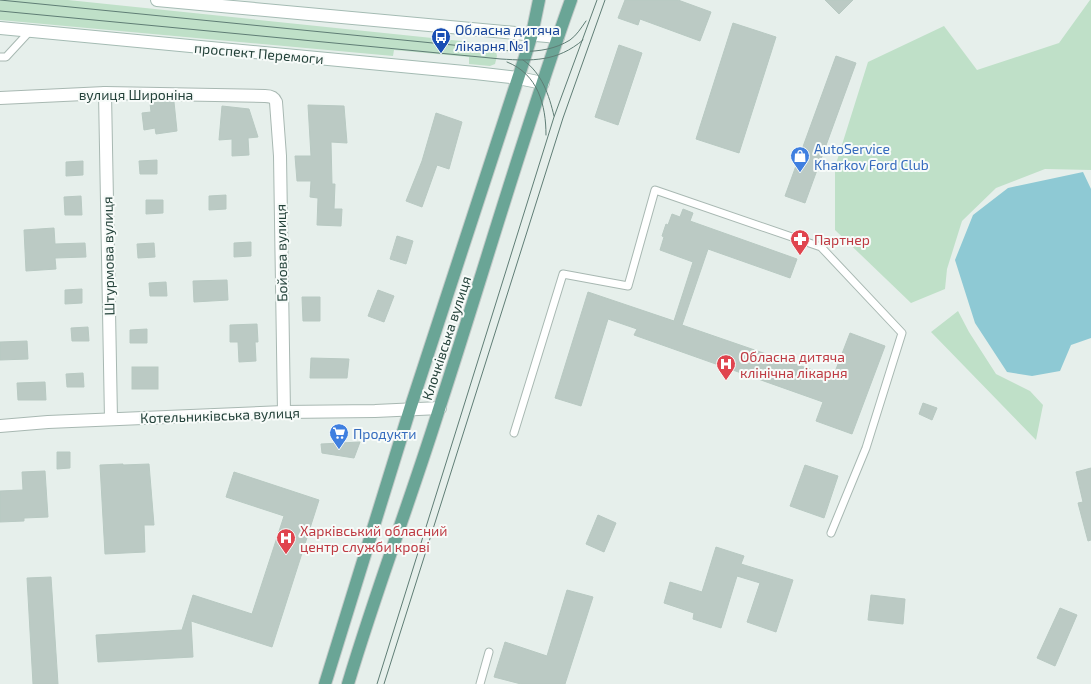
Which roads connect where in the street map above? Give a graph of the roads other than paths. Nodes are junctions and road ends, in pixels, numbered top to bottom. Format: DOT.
graph roads {
  1 [pos="157,0"];
  2 [pos="539,0"];
  3 [pos="571,0"];
  4 [pos="0,28"];
  5 [pos="30,31"];
  6 [pos="532,34"];
  7 [pos="558,37"];
  8 [pos="0,57"];
  9 [pos="518,78"];
  10 [pos="543,83"];
  11 [pos="105,93"];
  12 [pos="272,97"];
  13 [pos="0,98"];
  14 [pos="440,408"];
  15 [pos="410,409"];
  16 [pos="284,412"];
  17 [pos="111,420"];
  18 [pos="0,426"];
  19 [pos="514,433"];
  20 [pos="831,533"];
  21 [pos="489,652"];
  22 [pos="326,684"];
  23 [pos="348,684"];
  24 [pos="480,684"];
  1 -- 6 [label="street"];
  2 -- 6 [label="main road, Клочківська вулиця"];
  3 -- 7 [label="main road, Клочківська вулиця"];
  4 -- 5 [label="street, проспект Перемоги"];
  5 -- 8 [label="lane"];
  5 -- 9 [label="street, проспект Перемоги"];
  6 -- 7 [label="street"];
  6 -- 9 [label="main road, Клочківська вулиця"];
  7 -- 10 [label="main road, Клочківська вулиця"];
  9 -- 10 [label="street, проспект Перемоги"];
  9 -- 15 [label="main road, Клочківська вулиця"];
  10 -- 14 [label="main road, Клочківська вулиця"];
  11 -- 12 [label="street, вулиця Широніна"];
  11 -- 13 [label="street, вулиця Широніна"];
  11 -- 17 [label="street, Штурмова вулиця"];
  12 -- 16 [label="street, Бойова вулиця"];
  14 -- 15 [label="street, Котельниківська вулиця"];
  14 -- 23 [label="main road, Клочківська вулиця"];
  15 -- 16 [label="street, Котельниківська вулиця"];
  15 -- 22 [label="main road, Клочківська вулиця"];
  16 -- 17 [label="street, Котельниківська вулиця"];
  17 -- 18 [label="street, Котельниківська вулиця"];
  19 -- 20 [label="lane"];
  21 -- 24 [label="lane"];
}
